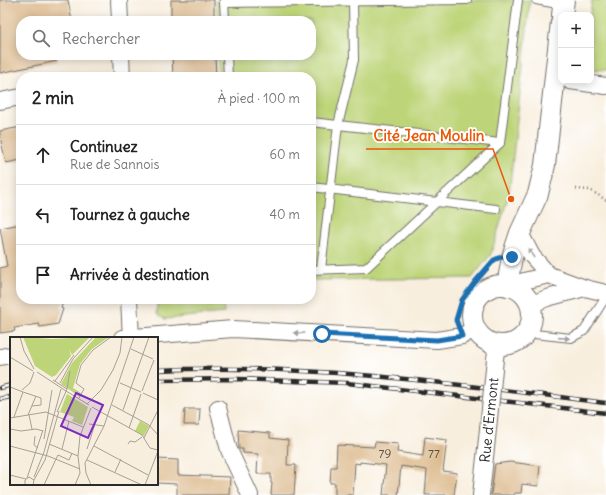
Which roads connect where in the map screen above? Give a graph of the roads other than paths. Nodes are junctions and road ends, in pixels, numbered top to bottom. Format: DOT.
graph roads {
  1 [pos="119,0"];
  2 [pos="467,0"];
  3 [pos="518,0"];
  4 [pos="536,0"];
  5 [pos="224,1"];
  6 [pos="353,1"];
  7 [pos="562,10"];
  8 [pos="120,16"];
  9 [pos="225,16"];
  10 [pos="562,48"];
  11 [pos="121,60"];
  12 [pos="227,60"];
  13 [pos="122,72"];
  14 [pos="228,72"];
  15 [pos="561,84"];
  16 [pos="591,84"];
  17 [pos="606,86"];
  18 [pos="16,98"];
  19 [pos="0,101"];
  20 [pos="316,123"];
  21 [pos="338,125"];
  22 [pos="500,143"];
  23 [pos="316,188"];
  24 [pos="331,189"];
  25 [pos="437,202"];
  26 [pos="496,209"];
  27 [pos="520,232"];
  28 [pos="321,269"];
  29 [pos="316,270"];
  30 [pos="549,275"];
  31 [pos="509,286"];
  32 [pos="585,288"];
  33 [pos="606,293"];
  34 [pos="606,297"];
  35 [pos="130,304"];
  36 [pos="530,305"];
  37 [pos="468,332"];
  38 [pos="525,333"];
  39 [pos="128,337"];
  40 [pos="140,337"];
  41 [pos="496,352"];
  42 [pos="10,355"];
  43 [pos="0,357"];
  44 [pos="218,408"];
  45 [pos="250,495"];
  46 [pos="481,495"];
  1 -- 8 [label="street"];
  2 -- 6 [label="lane"];
  3 -- 22 [label="lane"];
  4 -- 7 [label="lane"];
  5 -- 6 [label="lane"];
  5 -- 9 [label="lane"];
  6 -- 21 [label="lane"];
  7 -- 10 [label="street"];
  11 -- 13 [label="street"];
  12 -- 14 [label="lane"];
  15 -- 27 [label="street"];
  16 -- 17 [label="street"];
  18 -- 19 [label="street"];
  20 -- 21 [label="lane"];
  21 -- 22 [label="lane"];
  21 -- 24 [label="lane"];
  22 -- 25 [label="lane"];
  23 -- 24 [label="lane"];
  24 -- 25 [label="lane"];
  24 -- 28 [label="lane"];
  25 -- 26 [label="lane"];
  25 -- 28 [label="lane"];
  30 -- 27 [label="street, one-way"];
  27 -- 31 [label="street"];
  28 -- 29 [label="lane"];
  30 -- 31 [label="street"];
  30 -- 32 [label="street"];
  31 -- 36 [label="street"];
  31 -- 37 [label="street"];
  32 -- 33 [label="street"];
  32 -- 36 [label="street"];
  38 -- 34 [label="lane, one-way"];
  35 -- 39 [label="street"];
  36 -- 38 [label="street"];
  37 -- 40 [label="street, one-way"];
  37 -- 41 [label="street"];
  38 -- 41 [label="street"];
  41 -- 46 [label="street, Rue d'Ermont, bridge"];
  42 -- 43 [label="street"];
  44 -- 45 [label="street"];
}
